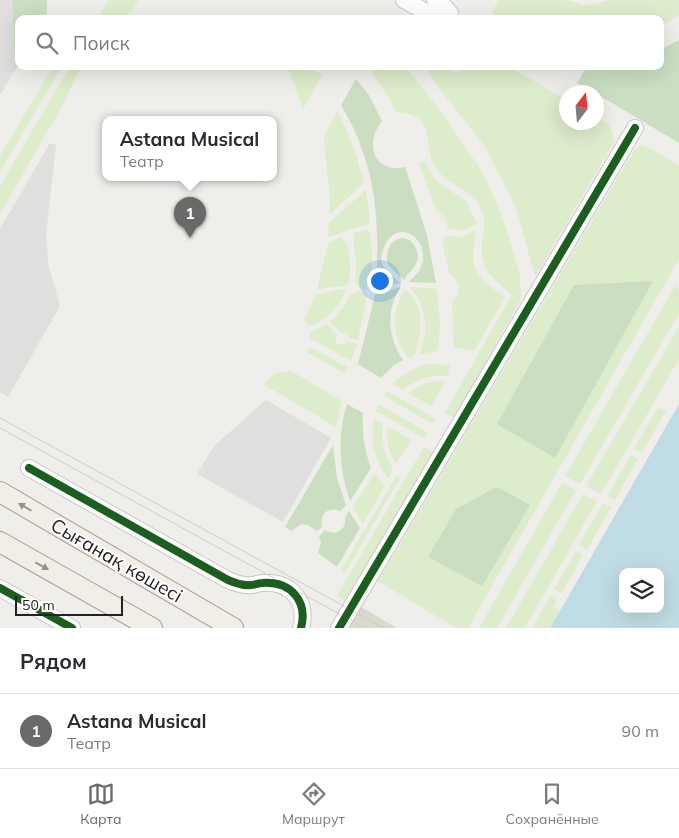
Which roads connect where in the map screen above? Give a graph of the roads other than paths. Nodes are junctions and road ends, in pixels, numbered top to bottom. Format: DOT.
graph roads {
  1 [pos="404,0"];
  2 [pos="436,0"];
  3 [pos="432,15"];
  4 [pos="450,15"];
  5 [pos="635,128"];
  6 [pos="29,468"];
  7 [pos="0,492"];
  8 [pos="0,542"];
  9 [pos="0,588"];
  10 [pos="66,626"];
  11 [pos="152,628"];
  12 [pos="233,628"];
  13 [pos="301,628"];
  14 [pos="339,628"];
  1 -- 3 [label="street"];
  2 -- 4 [label="street"];
  5 -- 14 [label="street"];
  6 -- 13 [label="street"];
  12 -- 7 [label="main road, Сығанақ көшесі, one-way"];
  8 -- 11 [label="main road, one-way"];
  9 -- 10 [label="street"];
}
